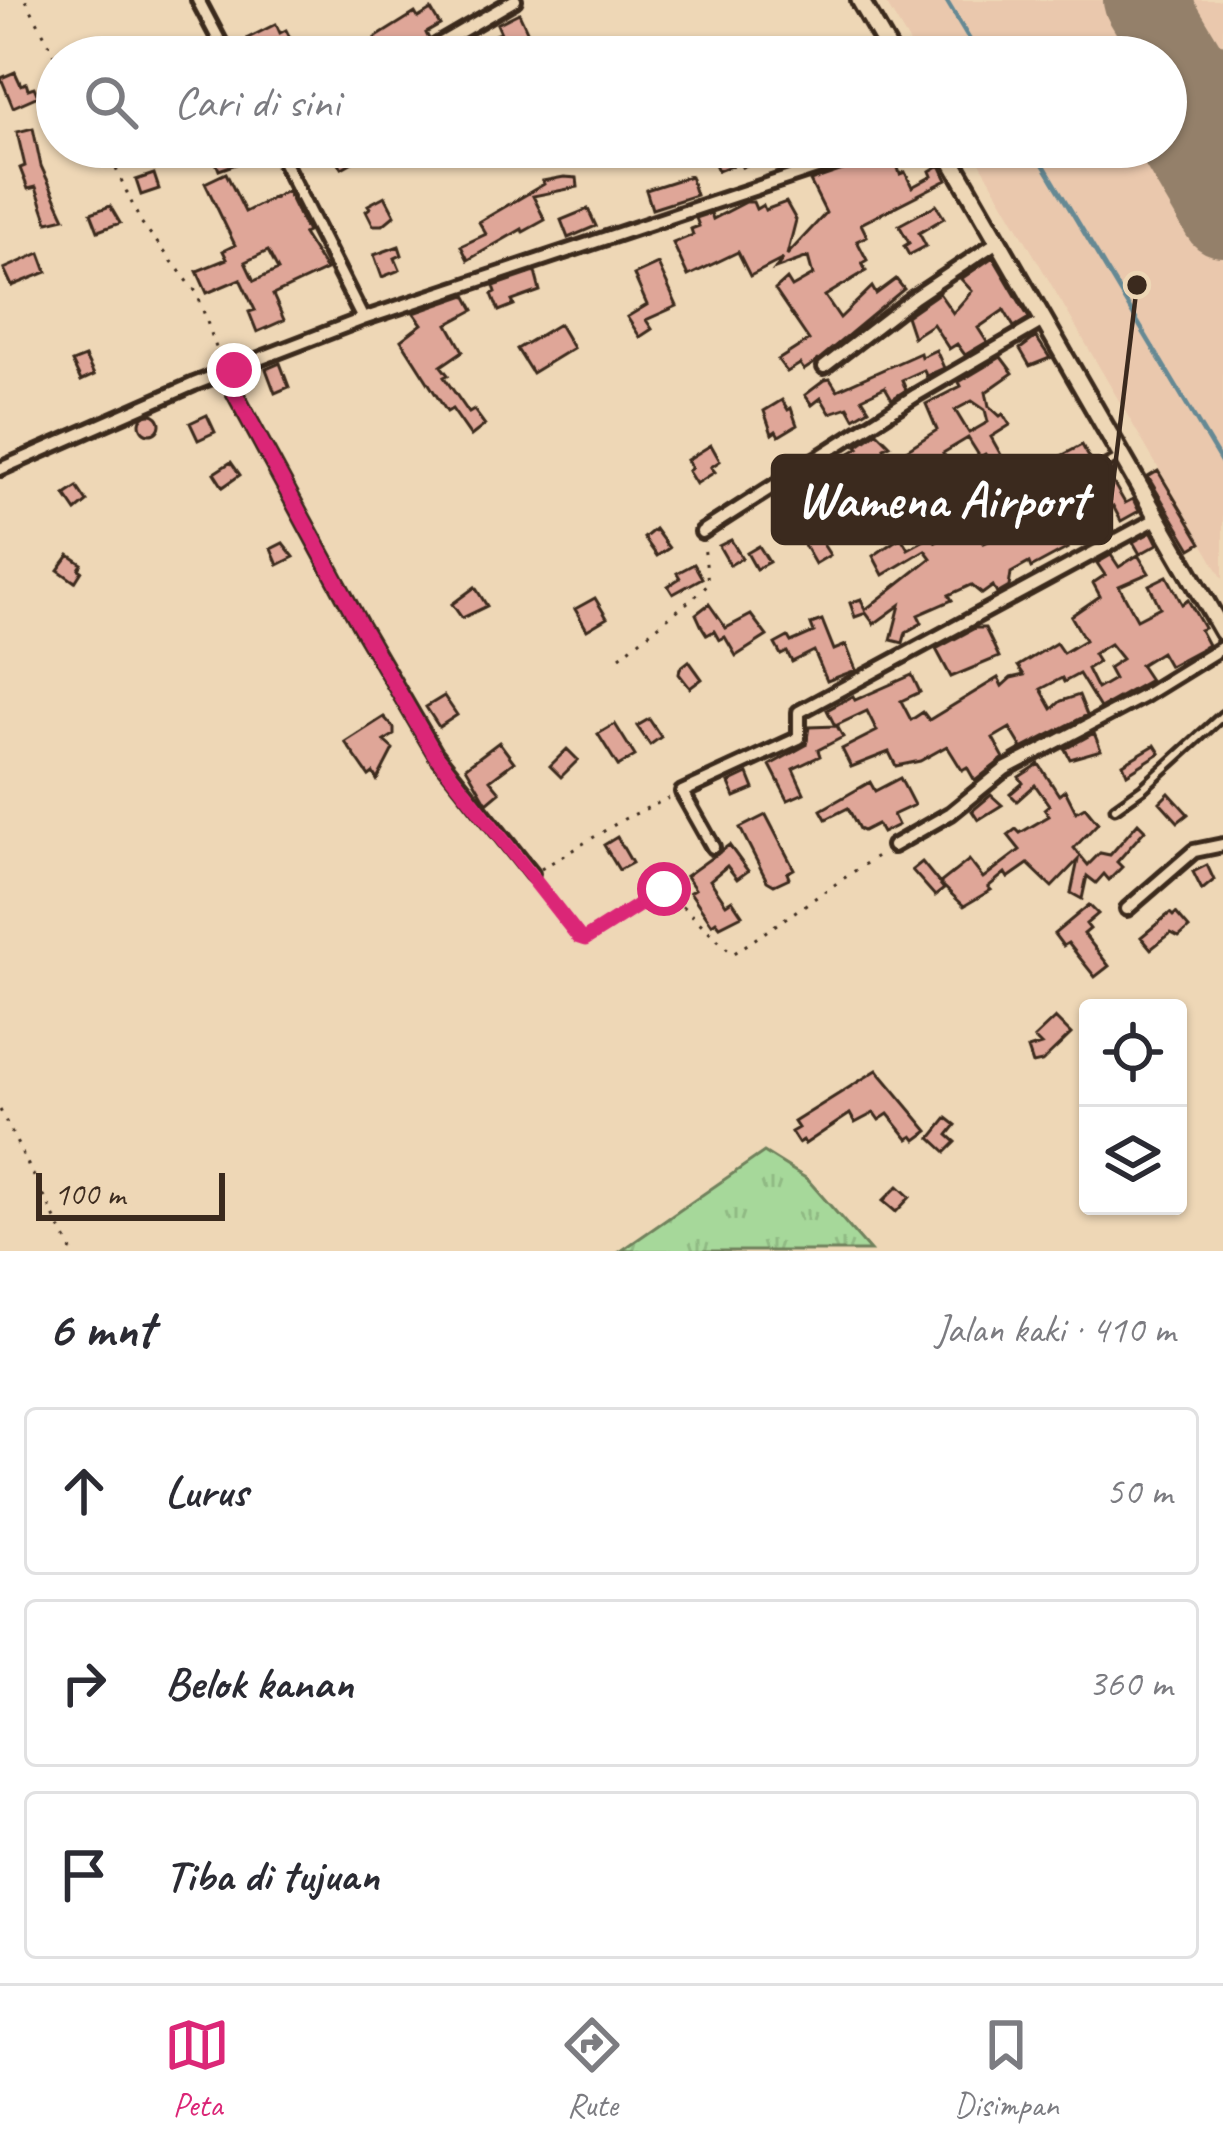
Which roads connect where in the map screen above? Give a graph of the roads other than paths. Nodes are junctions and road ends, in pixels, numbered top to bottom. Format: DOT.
graph roads {
  1 [pos="197,0"];
  2 [pos="515,0"];
  3 [pos="860,0"];
  4 [pos="217,36"];
  5 [pos="452,36"];
  6 [pos="881,36"];
  7 [pos="286,168"];
  8 [pos="817,168"];
  9 [pos="956,168"];
  10 [pos="997,242"];
  11 [pos="363,320"];
  12 [pos="1043,321"];
  13 [pos="824,367"];
  14 [pos="225,375"];
  15 [pos="1121,456"];
  16 [pos="0,469"];
  17 [pos="1158,518"];
  18 [pos="989,520"];
  19 [pos="702,532"];
  20 [pos="1223,632"];
  21 [pos="1223,647"];
  22 [pos="1223,715"];
  23 [pos="1115,808"];
  24 [pos="1223,845"];
  25 [pos="892,846"];
  26 [pos="713,847"];
  27 [pos="532,874"];
  28 [pos="1127,908"];
  1 -- 4 [label="street"];
  2 -- 5 [label="street"];
  3 -- 6 [label="main road"];
  7 -- 11 [label="street"];
  8 -- 11 [label="street"];
  9 -- 10 [label="main road"];
  10 -- 12 [label="main road"];
  10 -- 13 [label="street"];
  11 -- 14 [label="street"];
  12 -- 15 [label="main road"];
  12 -- 19 [label="street"];
  14 -- 16 [label="street"];
  14 -- 27 [label="street"];
  15 -- 17 [label="main road"];
  15 -- 18 [label="lane"];
  17 -- 20 [label="main road"];
  17 -- 26 [label="street"];
  21 -- 25 [label="street"];
  22 -- 23 [label="lane"];
  24 -- 28 [label="street"];
}
